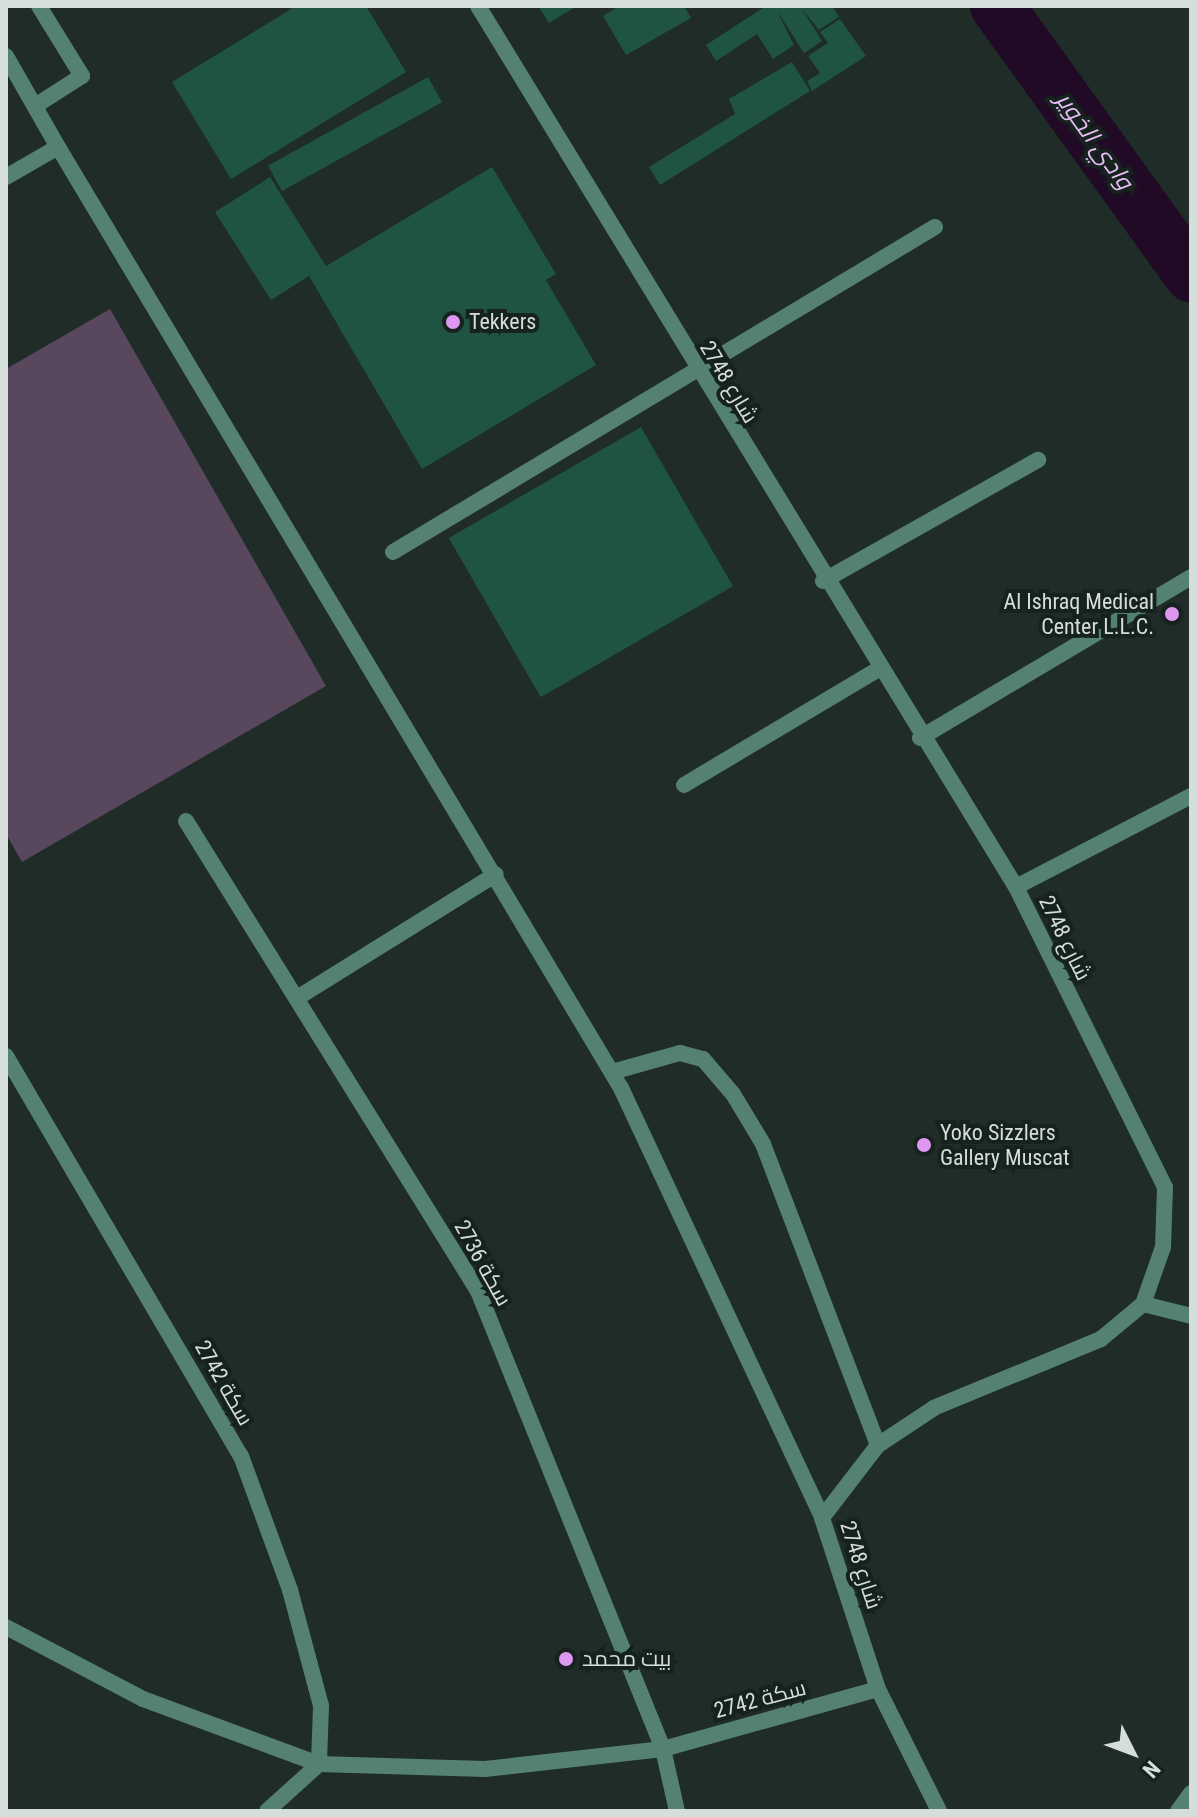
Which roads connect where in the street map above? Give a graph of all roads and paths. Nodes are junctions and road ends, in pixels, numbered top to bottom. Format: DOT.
graph roads {
  1 [pos="39,6"];
  2 [pos="478,6"];
  3 [pos="6,56"];
  4 [pos="35,106"];
  5 [pos="58,147"];
  6 [pos="6,177"];
  7 [pos="935,227"];
  8 [pos="695,367"];
  9 [pos="1038,460"];
  10 [pos="393,552"];
  11 [pos="1191,577"];
  12 [pos="823,581"];
  13 [pos="877,670"];
  14 [pos="920,738"];
  15 [pos="684,785"];
  16 [pos="1191,796"];
  17 [pos="186,821"];
  18 [pos="496,874"];
  19 [pos="1016,887"];
  20 [pos="297,998"];
  21 [pos="6,1056"];
  22 [pos="612,1072"];
  23 [pos="1143,1304"];
  24 [pos="1191,1316"];
  25 [pos="878,1445"];
  26 [pos="822,1518"];
  27 [pos="6,1627"];
  28 [pos="878,1689"];
  29 [pos="663,1749"];
  30 [pos="319,1764"];
  31 [pos="1191,1793"];
  32 [pos="267,1811"];
  33 [pos="677,1811"];
  34 [pos="939,1811"];
  35 [pos="1178,1811"];
  1 -- 4 [label="street"];
  2 -- 8 [label="street, شارع 2748"];
  3 -- 4 [label="street"];
  4 -- 5 [label="street"];
  5 -- 6 [label="street"];
  5 -- 18 [label="street"];
  7 -- 8 [label="street"];
  8 -- 10 [label="street"];
  8 -- 12 [label="street, شارع 2748"];
  9 -- 12 [label="street"];
  11 -- 14 [label="street"];
  12 -- 13 [label="street, شارع 2748"];
  13 -- 14 [label="street, شارع 2748"];
  13 -- 15 [label="street"];
  14 -- 19 [label="street, شارع 2748"];
  16 -- 19 [label="street"];
  17 -- 20 [label="street, سكة 2736"];
  18 -- 20 [label="street"];
  18 -- 22 [label="street"];
  19 -- 23 [label="street, شارع 2748"];
  20 -- 29 [label="street, سكة 2736"];
  21 -- 30 [label="street, سكة 2742"];
  22 -- 25 [label="street"];
  22 -- 26 [label="street"];
  23 -- 24 [label="street"];
  23 -- 25 [label="street, شارع 2748"];
  25 -- 26 [label="street, شارع 2748"];
  26 -- 28 [label="street, شارع 2748"];
  27 -- 30 [label="street, سكة 2742"];
  28 -- 29 [label="street, سكة 2742"];
  28 -- 34 [label="street, شارع 2748"];
  29 -- 30 [label="street, سكة 2742"];
  29 -- 33 [label="street, سكة 2736"];
  30 -- 32 [label="street"];
  31 -- 35 [label="street"];
}
